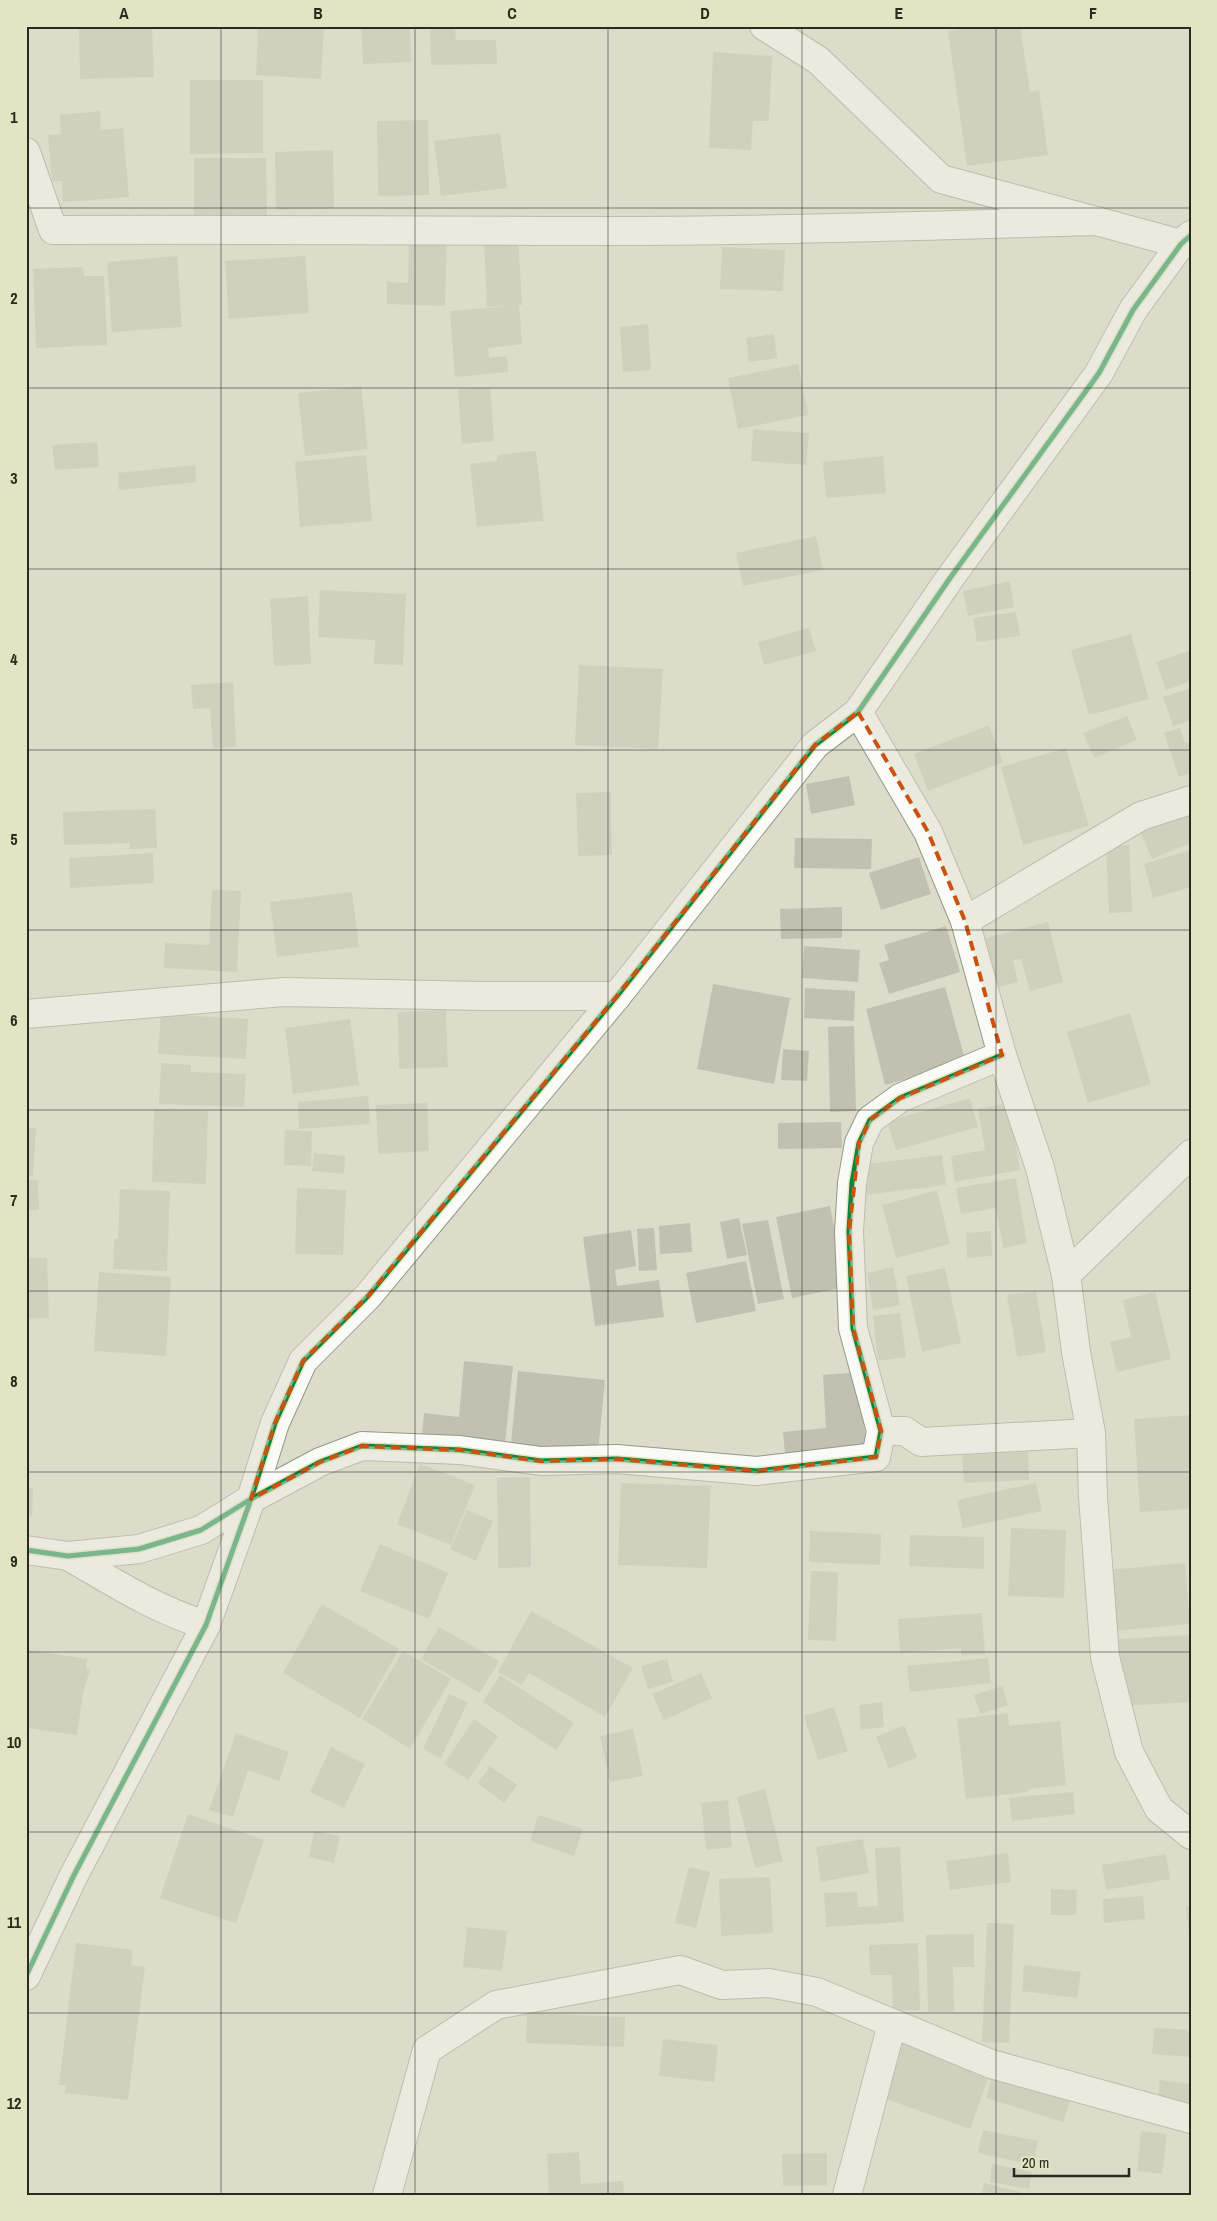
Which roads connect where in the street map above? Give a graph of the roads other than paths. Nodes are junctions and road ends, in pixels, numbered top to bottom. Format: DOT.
graph roads {
  1 [pos="764,26"];
  2 [pos="26,152"];
  3 [pos="1097,221"];
  4 [pos="1186,239"];
  5 [pos="858,712"];
  6 [pos="1191,800"];
  7 [pos="965,921"];
  8 [pos="617,996"];
  9 [pos="26,1014"];
  10 [pos="1002,1055"];
  11 [pos="1191,1154"];
  12 [pos="1066,1275"];
  13 [pos="881,1431"];
  14 [pos="1091,1433"];
  15 [pos="251,1499"];
  16 [pos="26,1550"];
  17 [pos="68,1556"];
  18 [pos="206,1624"];
  19 [pos="1191,1835"];
  20 [pos="26,1976"];
  21 [pos="892,2024"];
  22 [pos="1191,2119"];
  23 [pos="387,2195"];
  24 [pos="847,2195"];
  1 -- 3 [label="street"];
  2 -- 3 [label="street"];
  3 -- 4 [label="street"];
  4 -- 5 [label="street"];
  5 -- 7 [label="street"];
  5 -- 8 [label="street"];
  6 -- 7 [label="street"];
  7 -- 10 [label="street"];
  8 -- 9 [label="street"];
  8 -- 15 [label="street"];
  10 -- 12 [label="street"];
  10 -- 13 [label="street"];
  11 -- 12 [label="street"];
  12 -- 14 [label="street"];
  13 -- 14 [label="street"];
  13 -- 15 [label="street"];
  14 -- 19 [label="street"];
  15 -- 17 [label="street"];
  15 -- 18 [label="street"];
  16 -- 17 [label="street"];
  17 -- 18 [label="street"];
  18 -- 20 [label="street"];
  21 -- 22 [label="street"];
  21 -- 23 [label="street"];
  21 -- 24 [label="street"];
}
